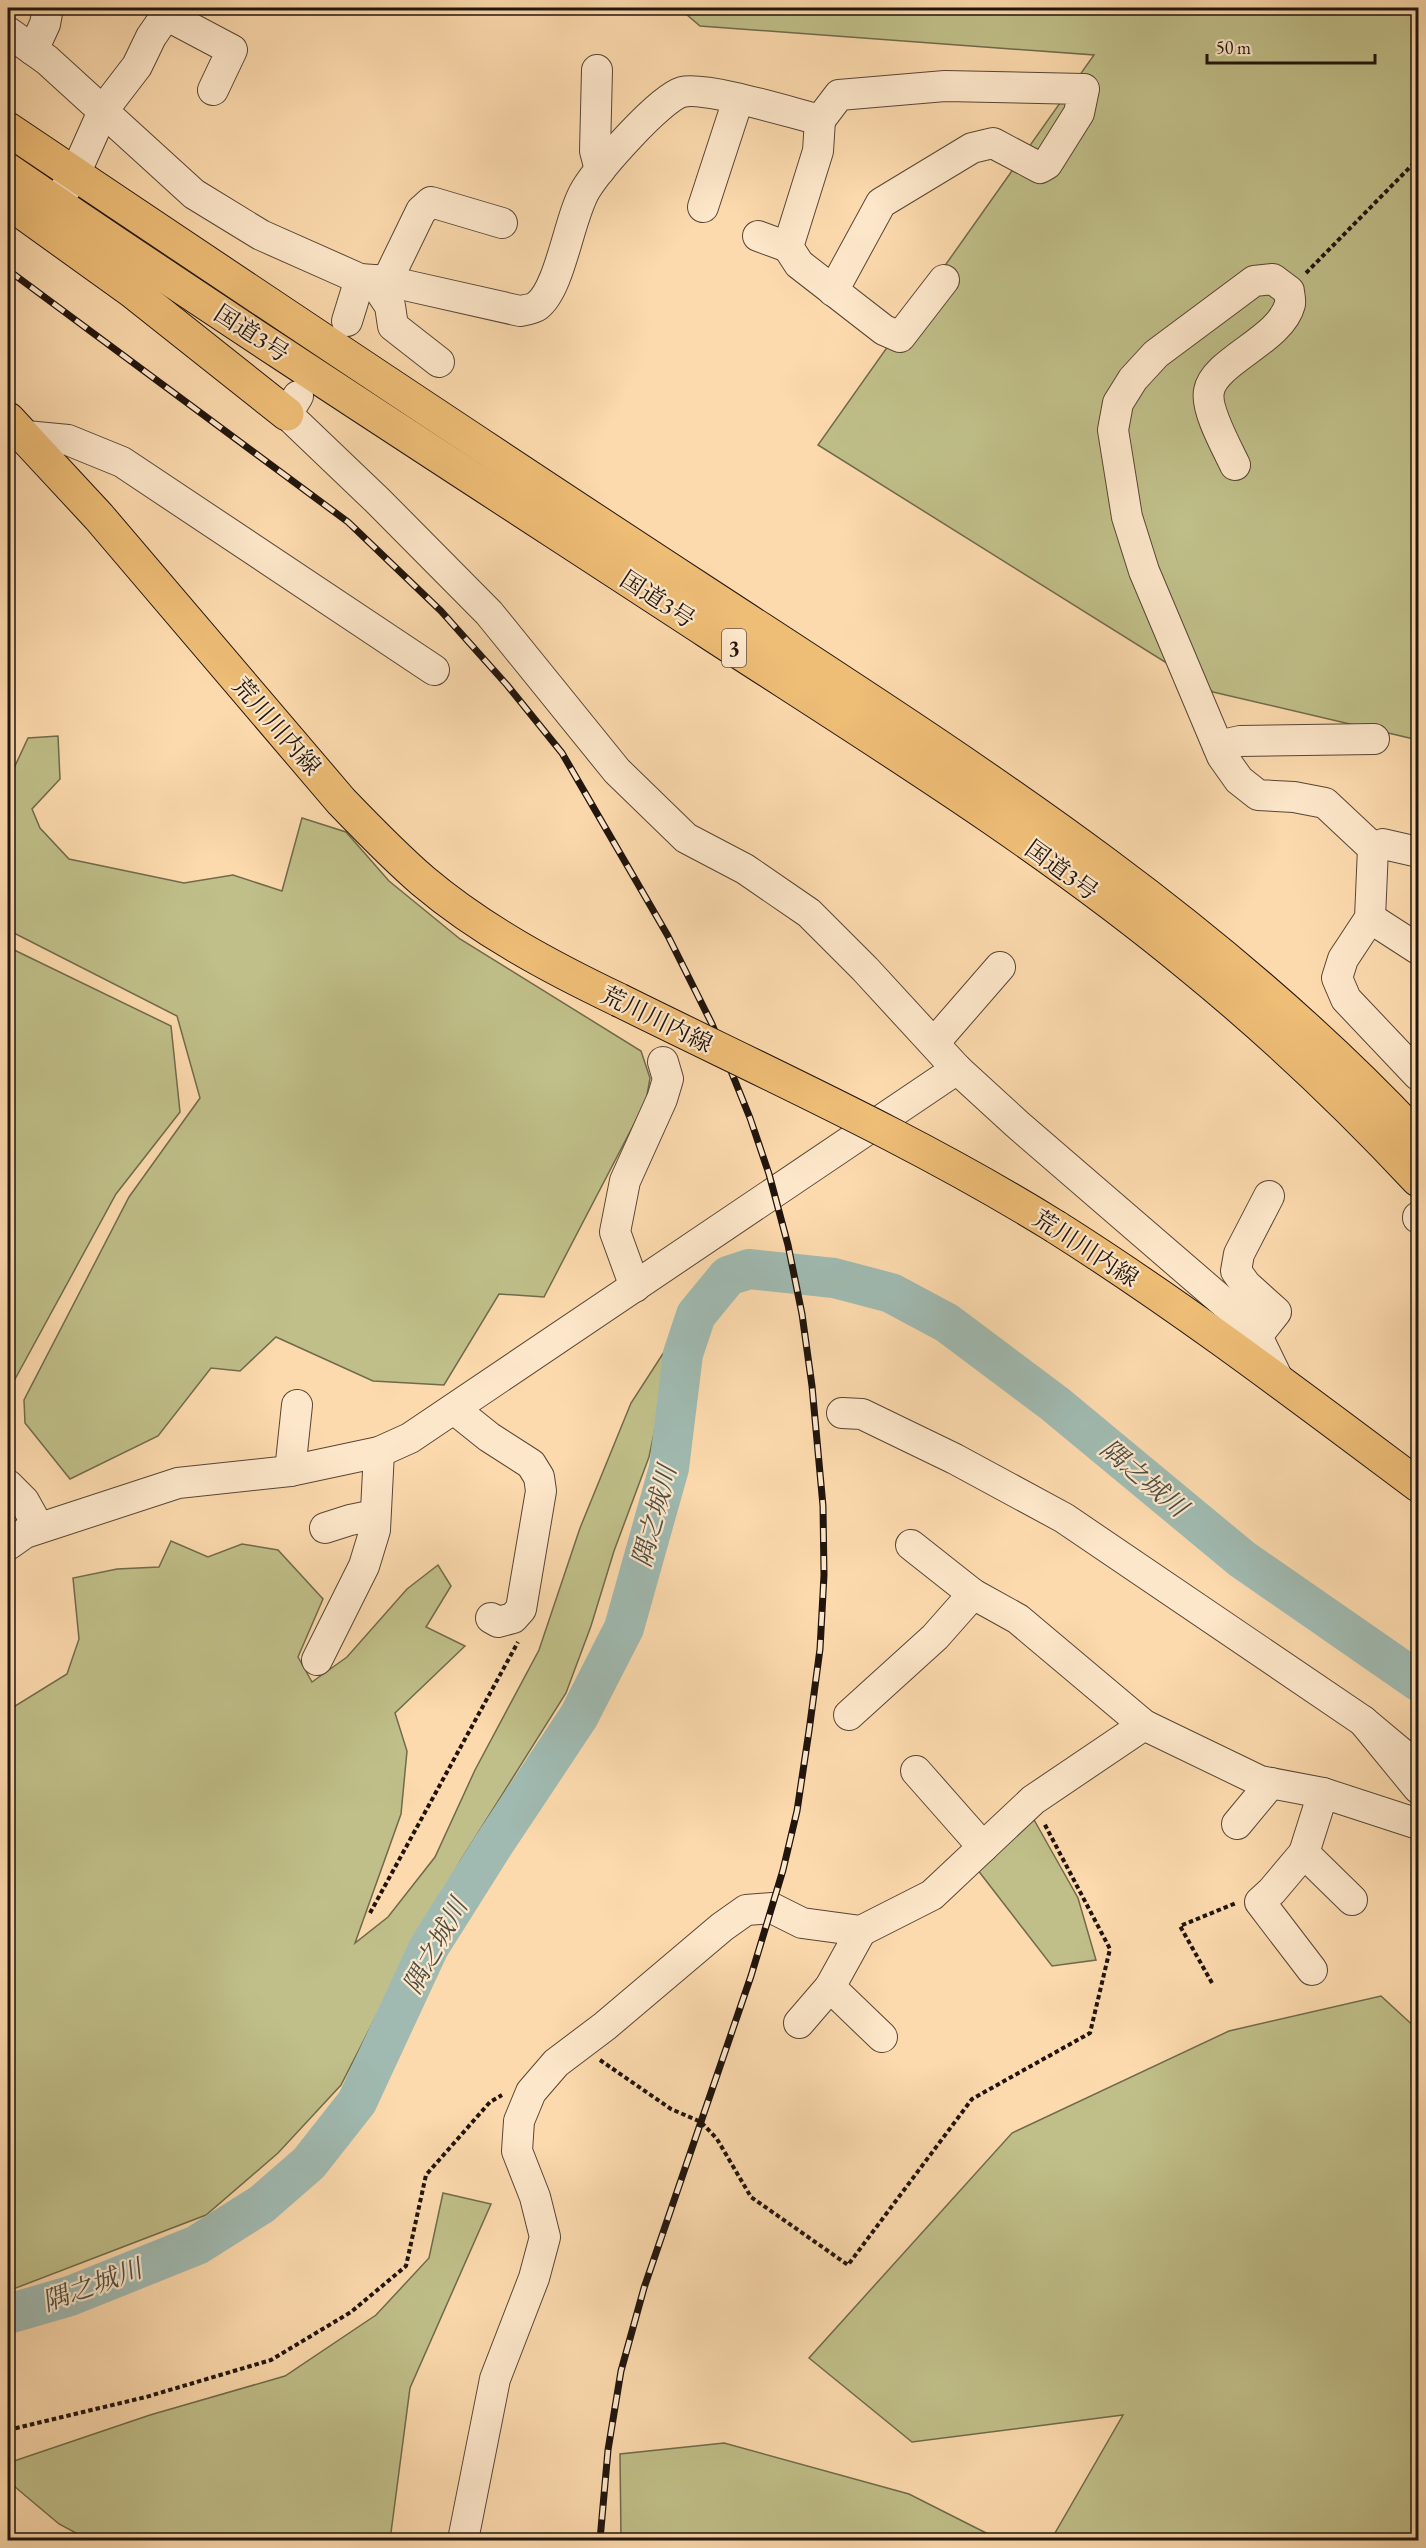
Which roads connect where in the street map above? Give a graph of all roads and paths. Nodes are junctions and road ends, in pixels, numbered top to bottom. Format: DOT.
graph roads {
  1 [pos="48,8"];
  2 [pos="168,11"];
  3 [pos="8,32"];
  4 [pos="33,50"];
  5 [pos="597,70"];
  6 [pos="213,90"];
  7 [pos="738,100"];
  8 [pos="104,109"];
  9 [pos="820,120"];
  10 [pos="8,129"];
  11 [pos="1419,159"];
  12 [pos="8,170"];
  13 [pos="600,170"];
  14 [pos="75,174"];
  15 [pos="8,202"];
  16 [pos="56,203"];
  17 [pos="703,207"];
  18 [pos="502,224"];
  19 [pos="758,236"];
  20 [pos="788,247"];
  21 [pos="374,280"];
  22 [pos="944,280"];
  23 [pos="832,291"];
  24 [pos="1289,291"];
  25 [pos="347,321"];
  26 [pos="439,362"];
  27 [pos="292,405"];
  28 [pos="17,428"];
  29 [pos="1234,465"];
  30 [pos="434,670"];
  31 [pos="1374,739"];
  32 [pos="1218,746"];
  33 [pos="1373,848"];
  34 [pos="1419,852"];
  35 [pos="1370,918"];
  36 [pos="1419,949"];
  37 [pos="1000,967"];
  38 [pos="934,1043"];
  39 [pos="663,1062"];
  40 [pos="957,1069"];
  41 [pos="1419,1075"];
  42 [pos="1419,1138"];
  43 [pos="1419,1180"];
  44 [pos="1269,1196"];
  45 [pos="635,1287"];
  46 [pos="1257,1336"];
  47 [pos="1279,1381"];
  48 [pos="297,1406"];
  49 [pos="454,1409"];
  50 [pos="842,1413"];
  51 [pos="379,1452"];
  52 [pos="290,1472"];
  53 [pos="8,1485"];
  54 [pos="1419,1485"];
  55 [pos="375,1515"];
  56 [pos="39,1528"];
  57 [pos="325,1528"];
  58 [pos="8,1545"];
  59 [pos="911,1545"];
  60 [pos="973,1594"];
  61 [pos="521,1609"];
  62 [pos="491,1618"];
  63 [pos="317,1660"];
  64 [pos="849,1715"];
  65 [pos="1144,1725"];
  66 [pos="916,1771"];
  67 [pos="1414,1775"];
  68 [pos="1271,1783"];
  69 [pos="1323,1793"];
  70 [pos="1033,1800"];
  71 [pos="1371,1808"];
  72 [pos="1237,1824"];
  73 [pos="1419,1824"];
  74 [pos="983,1847"];
  75 [pos="1304,1853"];
  76 [pos="1352,1900"];
  77 [pos="1260,1902"];
  78 [pos="370,1913"];
  79 [pos="861,1931"];
  80 [pos="1312,1970"];
  81 [pos="1212,1983"];
  82 [pos="830,1987"];
  83 [pos="799,2024"];
  84 [pos="882,2037"];
  85 [pos="581,2044"];
  86 [pos="509,2091"];
  87 [pos="8,2430"];
  88 [pos="463,2541"];
  1 -- 4 [label="street"];
  2 -- 6 [label="street"];
  2 -- 8 [label="street"];
  3 -- 4 [label="street"];
  4 -- 8 [label="street"];
  5 -- 13 [label="street"];
  7 -- 9 [label="street"];
  7 -- 13 [label="street"];
  7 -- 17 [label="street"];
  8 -- 14 [label="street"];
  8 -- 21 [label="street"];
  9 -- 20 [label="street"];
  9 -- 23 [label="street"];
  10 -- 14 [label="main road, 国道3号 / 3"];
  11 -- 24 [label="path"];
  12 -- 16 [label="main road, 国道3号 / 3"];
  13 -- 21 [label="street"];
  14 -- 16 [label="street"];
  14 -- 42 [label="main road, 国道3号 / 3"];
  15 -- 27 [label="main road"];
  16 -- 43 [label="main road, 国道3号 / 3"];
  18 -- 21 [label="street"];
  19 -- 20 [label="street"];
  20 -- 23 [label="street"];
  21 -- 25 [label="street"];
  21 -- 26 [label="street"];
  22 -- 23 [label="street"];
  24 -- 29 [label="street"];
  24 -- 32 [label="street"];
  27 -- 38 [label="street"];
  28 -- 30 [label="street"];
  28 -- 47 [label="main road, 荒川川内線, bridge"];
  31 -- 32 [label="street"];
  32 -- 33 [label="street"];
  33 -- 34 [label="street"];
  33 -- 35 [label="street"];
  35 -- 36 [label="street"];
  35 -- 41 [label="street"];
  37 -- 38 [label="street"];
  38 -- 40 [label="street"];
  39 -- 45 [label="street"];
  40 -- 45 [label="street"];
  40 -- 46 [label="street"];
  44 -- 46 [label="street"];
  45 -- 49 [label="street"];
  46 -- 47 [label="street"];
  47 -- 54 [label="main road, 荒川川内線"];
  48 -- 52 [label="street"];
  49 -- 51 [label="street"];
  49 -- 61 [label="street"];
  50 -- 67 [label="street"];
  51 -- 52 [label="street"];
  51 -- 55 [label="street"];
  52 -- 56 [label="street"];
  53 -- 56 [label="street"];
  55 -- 57 [label="street"];
  55 -- 63 [label="street"];
  56 -- 58 [label="street"];
  59 -- 60 [label="street"];
  60 -- 64 [label="street"];
  60 -- 65 [label="street"];
  61 -- 62 [label="street"];
  61 -- 78 [label="path"];
  65 -- 68 [label="street"];
  65 -- 70 [label="street"];
  66 -- 74 [label="street"];
  67 -- 71 [label="street"];
  68 -- 69 [label="street"];
  68 -- 72 [label="street"];
  69 -- 71 [label="street"];
  69 -- 75 [label="street"];
  70 -- 74 [label="street"];
  70 -- 85 [label="path"];
  71 -- 73 [label="street"];
  74 -- 79 [label="street"];
  75 -- 76 [label="street"];
  75 -- 77 [label="street"];
  77 -- 80 [label="street"];
  77 -- 81 [label="path"];
  79 -- 82 [label="street"];
  79 -- 85 [label="street"];
  82 -- 83 [label="street"];
  82 -- 84 [label="street"];
  85 -- 88 [label="street"];
  86 -- 87 [label="path"];
}
